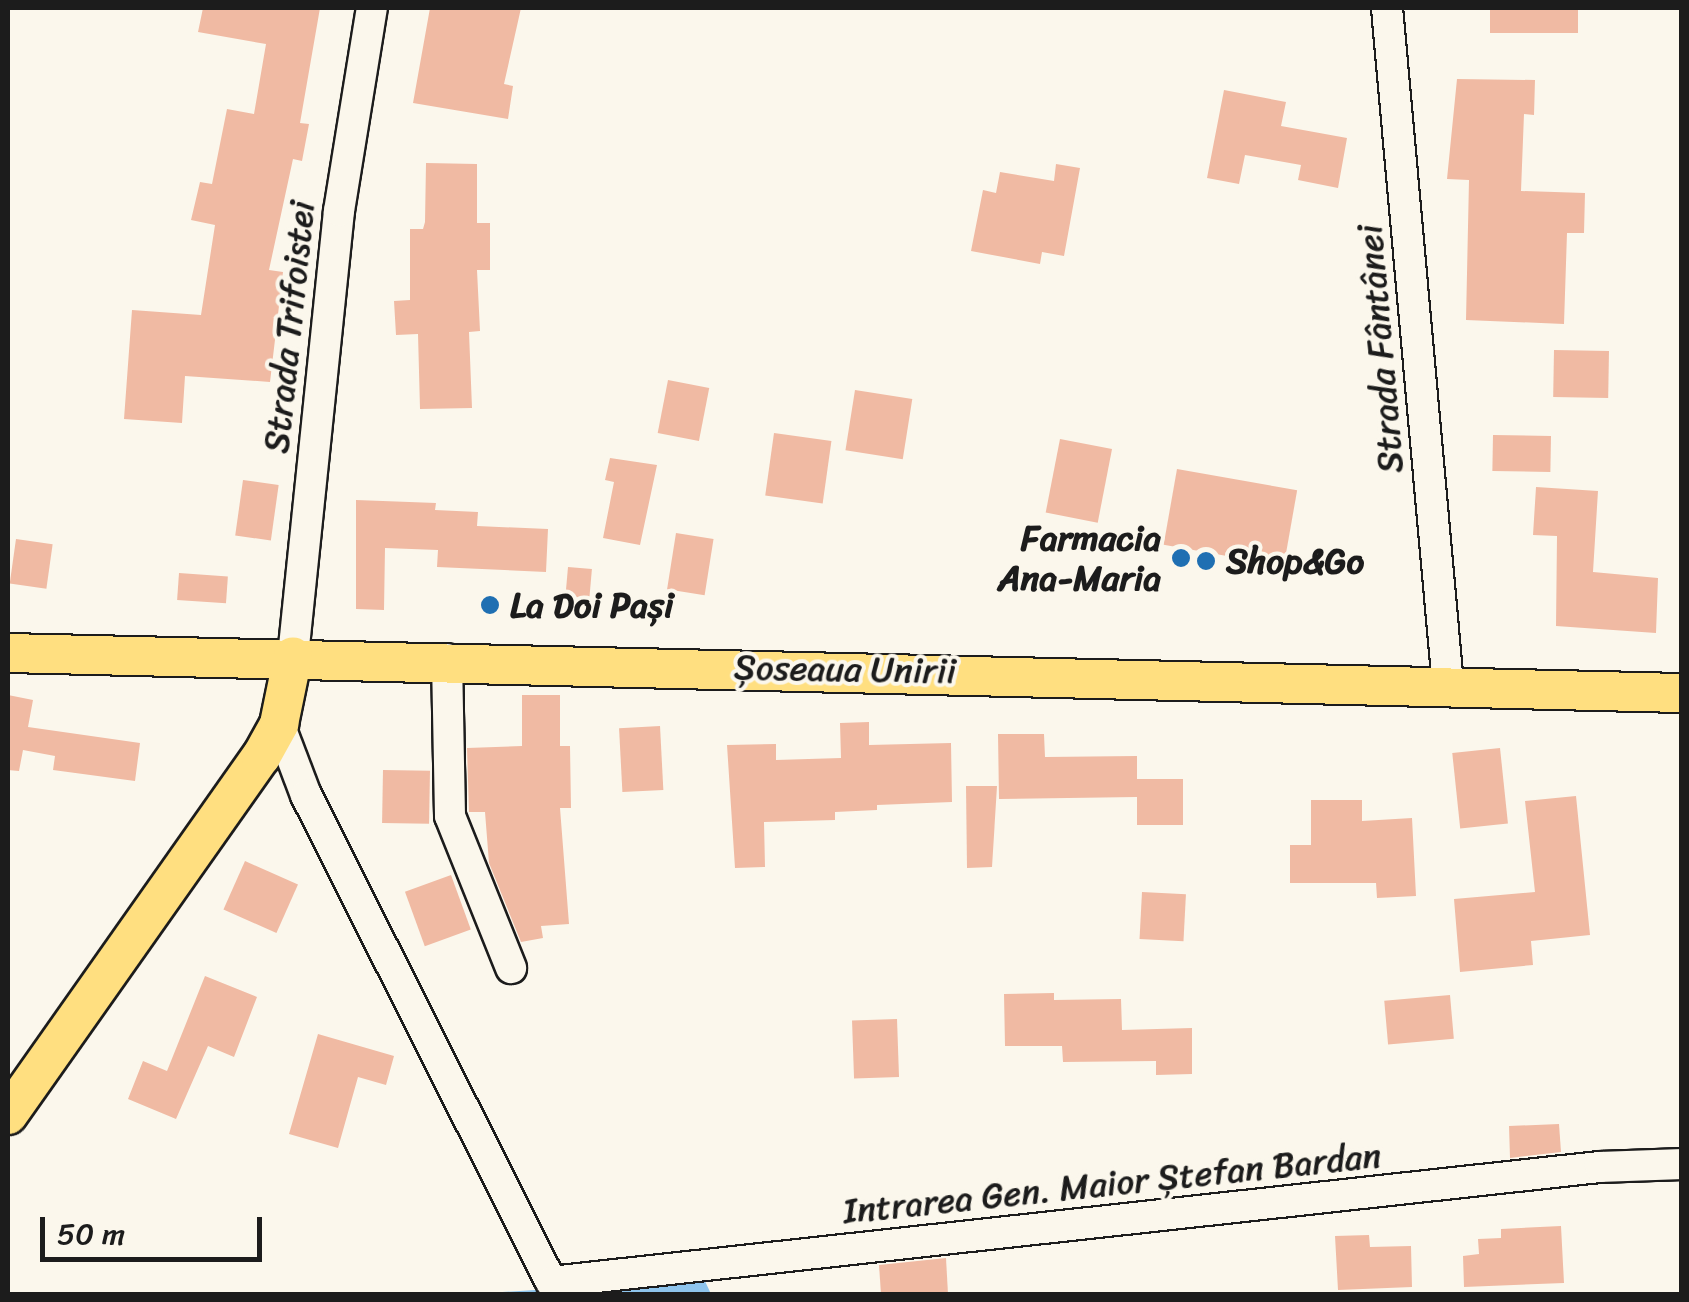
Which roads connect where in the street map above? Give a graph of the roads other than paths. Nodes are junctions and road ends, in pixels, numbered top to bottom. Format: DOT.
graph roads {
  1 [pos="372,8"];
  2 [pos="1387,8"];
  3 [pos="8,653"];
  4 [pos="294,656"];
  5 [pos="446,660"];
  6 [pos="1448,685"];
  7 [pos="1682,693"];
  8 [pos="279,724"];
  9 [pos="511,968"];
  10 [pos="8,1115"];
  11 [pos="1682,1164"];
  1 -- 4 [label="street, Strada Trifoistei"];
  2 -- 6 [label="street, Strada Fântânei"];
  3 -- 4 [label="main road, Șoseaua Unirii"];
  4 -- 5 [label="main road, Șoseaua Unirii"];
  4 -- 8 [label="main road"];
  5 -- 6 [label="main road, Șoseaua Unirii"];
  5 -- 9 [label="street"];
  6 -- 7 [label="main road, Șoseaua Unirii"];
  8 -- 10 [label="main road"];
  8 -- 11 [label="street, Intrarea Gen. Maior Ștefan Bardan"];
}
